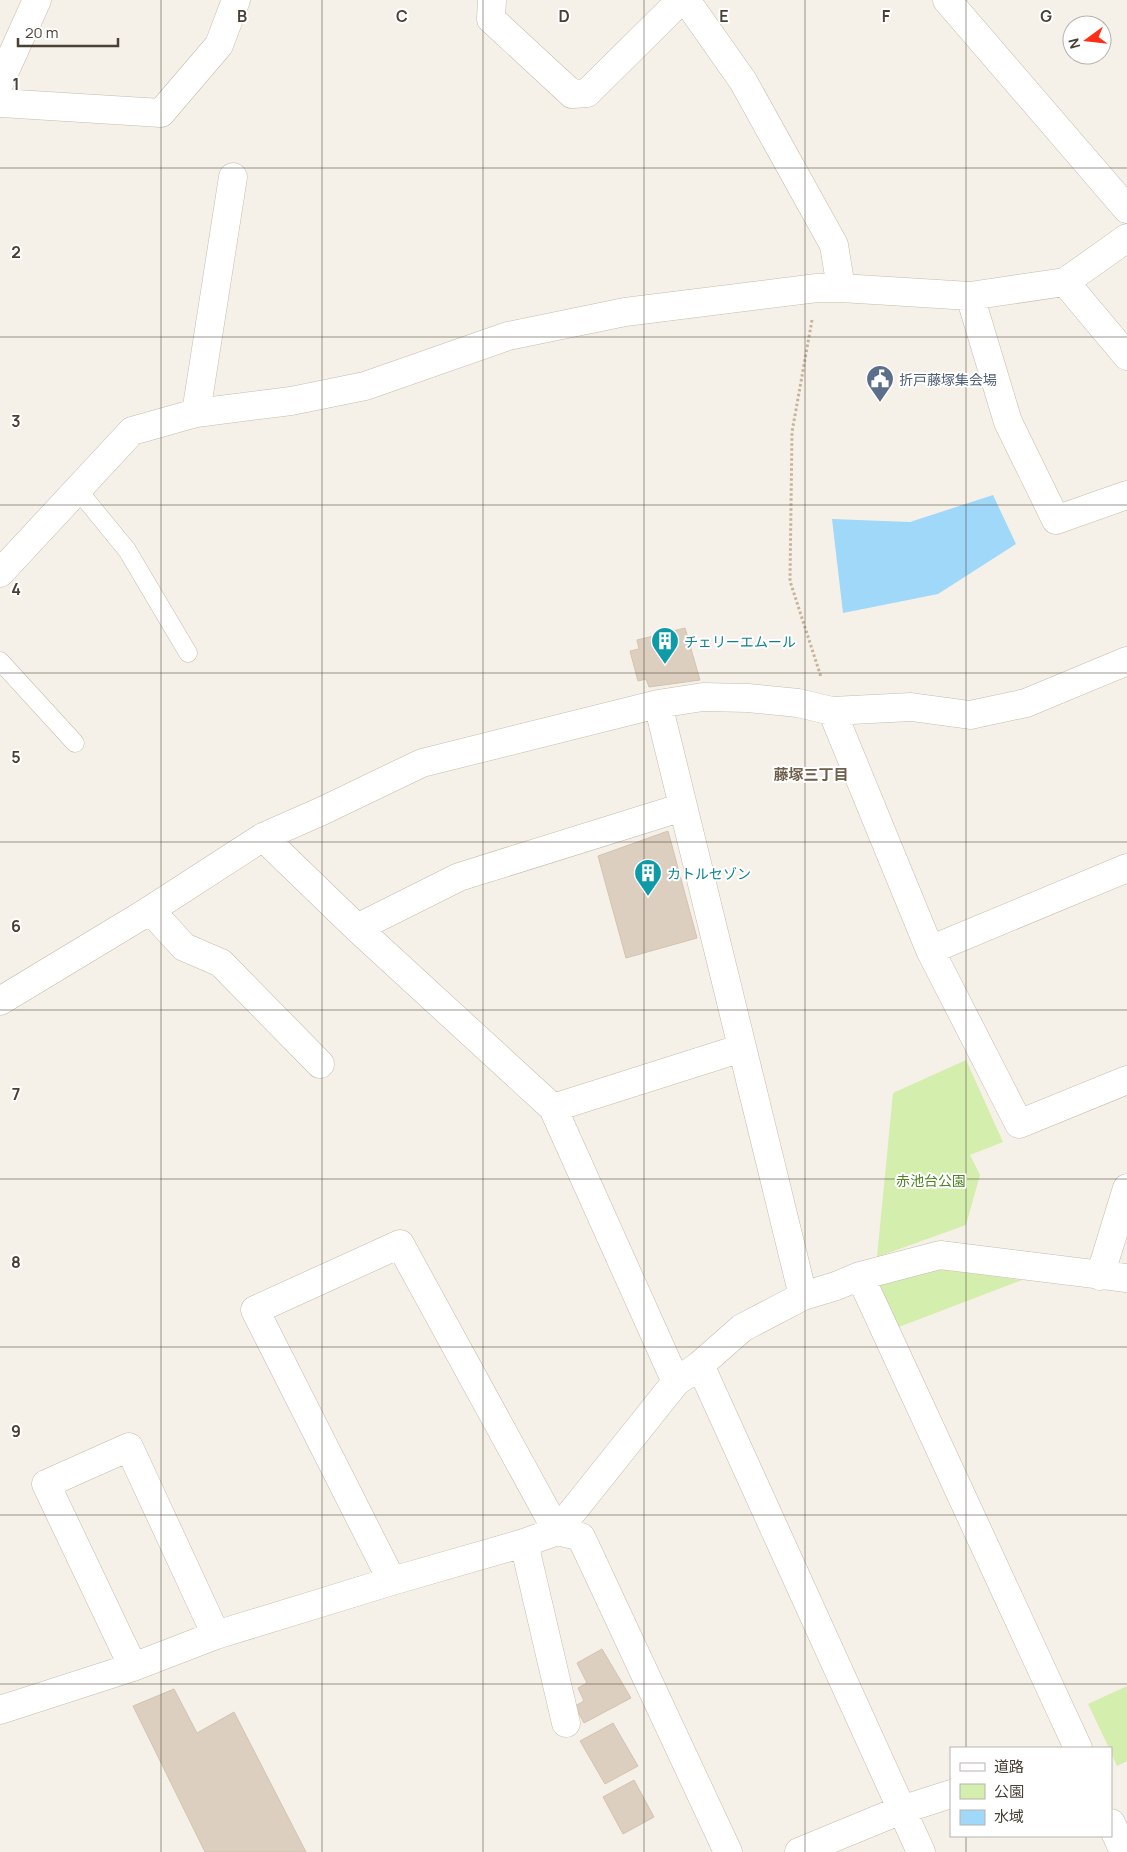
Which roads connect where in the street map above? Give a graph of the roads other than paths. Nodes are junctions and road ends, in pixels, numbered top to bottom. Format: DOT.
graph roads {
  1 [pos="37,0"];
  2 [pos="236,0"];
  3 [pos="492,0"];
  4 [pos="682,0"];
  5 [pos="947,0"];
  6 [pos="0,82"];
  7 [pos="0,103"];
  8 [pos="233,176"];
  9 [pos="1127,209"];
  10 [pos="1127,238"];
  11 [pos="1065,282"];
  12 [pos="829,288"];
  13 [pos="970,296"];
  14 [pos="1127,356"];
  15 [pos="196,413"];
  16 [pos="76,490"];
  17 [pos="1127,495"];
  18 [pos="0,573"];
  19 [pos="188,653"];
  20 [pos="0,661"];
  21 [pos="1127,661"];
  22 [pos="658,704"];
  23 [pos="832,711"];
  24 [pos="75,744"];
  25 [pos="682,807"];
  26 [pos="263,837"];
  27 [pos="1127,868"];
  28 [pos="150,910"];
  29 [pos="357,928"];
  30 [pos="930,950"];
  31 [pos="0,1001"];
  32 [pos="742,1048"];
  33 [pos="320,1064"];
  34 [pos="1127,1080"];
  35 [pos="553,1108"];
  36 [pos="1127,1188"];
  37 [pos="860,1276"];
  38 [pos="1100,1276"];
  39 [pos="1127,1278"];
  40 [pos="802,1296"];
  41 [pos="700,1365"];
  42 [pos="676,1382"];
  43 [pos="557,1531"];
  44 [pos="524,1543"];
  45 [pos="392,1581"];
  46 [pos="216,1635"];
  47 [pos="133,1667"];
  48 [pos="0,1710"];
  49 [pos="566,1723"];
  50 [pos="1078,1747"];
  51 [pos="950,1794"];
  52 [pos="902,1810"];
  53 [pos="1112,1825"];
  54 [pos="728,1852"];
  55 [pos="798,1852"];
  56 [pos="921,1852"];
  57 [pos="1124,1852"];
  1 -- 6 [label="street"];
  2 -- 7 [label="street"];
  3 -- 4 [label="street"];
  4 -- 12 [label="street"];
  5 -- 9 [label="street"];
  8 -- 15 [label="street"];
  10 -- 11 [label="street"];
  11 -- 13 [label="street"];
  11 -- 14 [label="street"];
  12 -- 13 [label="street"];
  12 -- 15 [label="street"];
  13 -- 17 [label="street"];
  15 -- 16 [label="street"];
  16 -- 18 [label="street"];
  16 -- 19 [label="lane"];
  20 -- 24 [label="lane"];
  21 -- 23 [label="street"];
  22 -- 23 [label="street"];
  22 -- 25 [label="street"];
  22 -- 26 [label="street"];
  23 -- 30 [label="street"];
  25 -- 29 [label="street"];
  25 -- 32 [label="street"];
  26 -- 28 [label="street"];
  26 -- 29 [label="street"];
  27 -- 30 [label="street"];
  28 -- 31 [label="street"];
  28 -- 33 [label="street"];
  29 -- 35 [label="street"];
  30 -- 34 [label="street"];
  32 -- 35 [label="street"];
  32 -- 40 [label="street"];
  35 -- 42 [label="street"];
  36 -- 38 [label="street"];
  37 -- 38 [label="street"];
  37 -- 40 [label="street"];
  37 -- 50 [label="street"];
  38 -- 39 [label="street"];
  40 -- 41 [label="street"];
  41 -- 42 [label="street"];
  41 -- 52 [label="street"];
  42 -- 43 [label="street"];
  43 -- 44 [label="street"];
  43 -- 45 [label="street"];
  43 -- 54 [label="street"];
  44 -- 45 [label="street"];
  44 -- 49 [label="street"];
  45 -- 46 [label="street"];
  46 -- 47 [label="street"];
  46 -- 47 [label="street"];
  47 -- 48 [label="street"];
  51 -- 52 [label="street"];
  52 -- 55 [label="street"];
  52 -- 56 [label="street"];
  53 -- 57 [label="street"];
}
